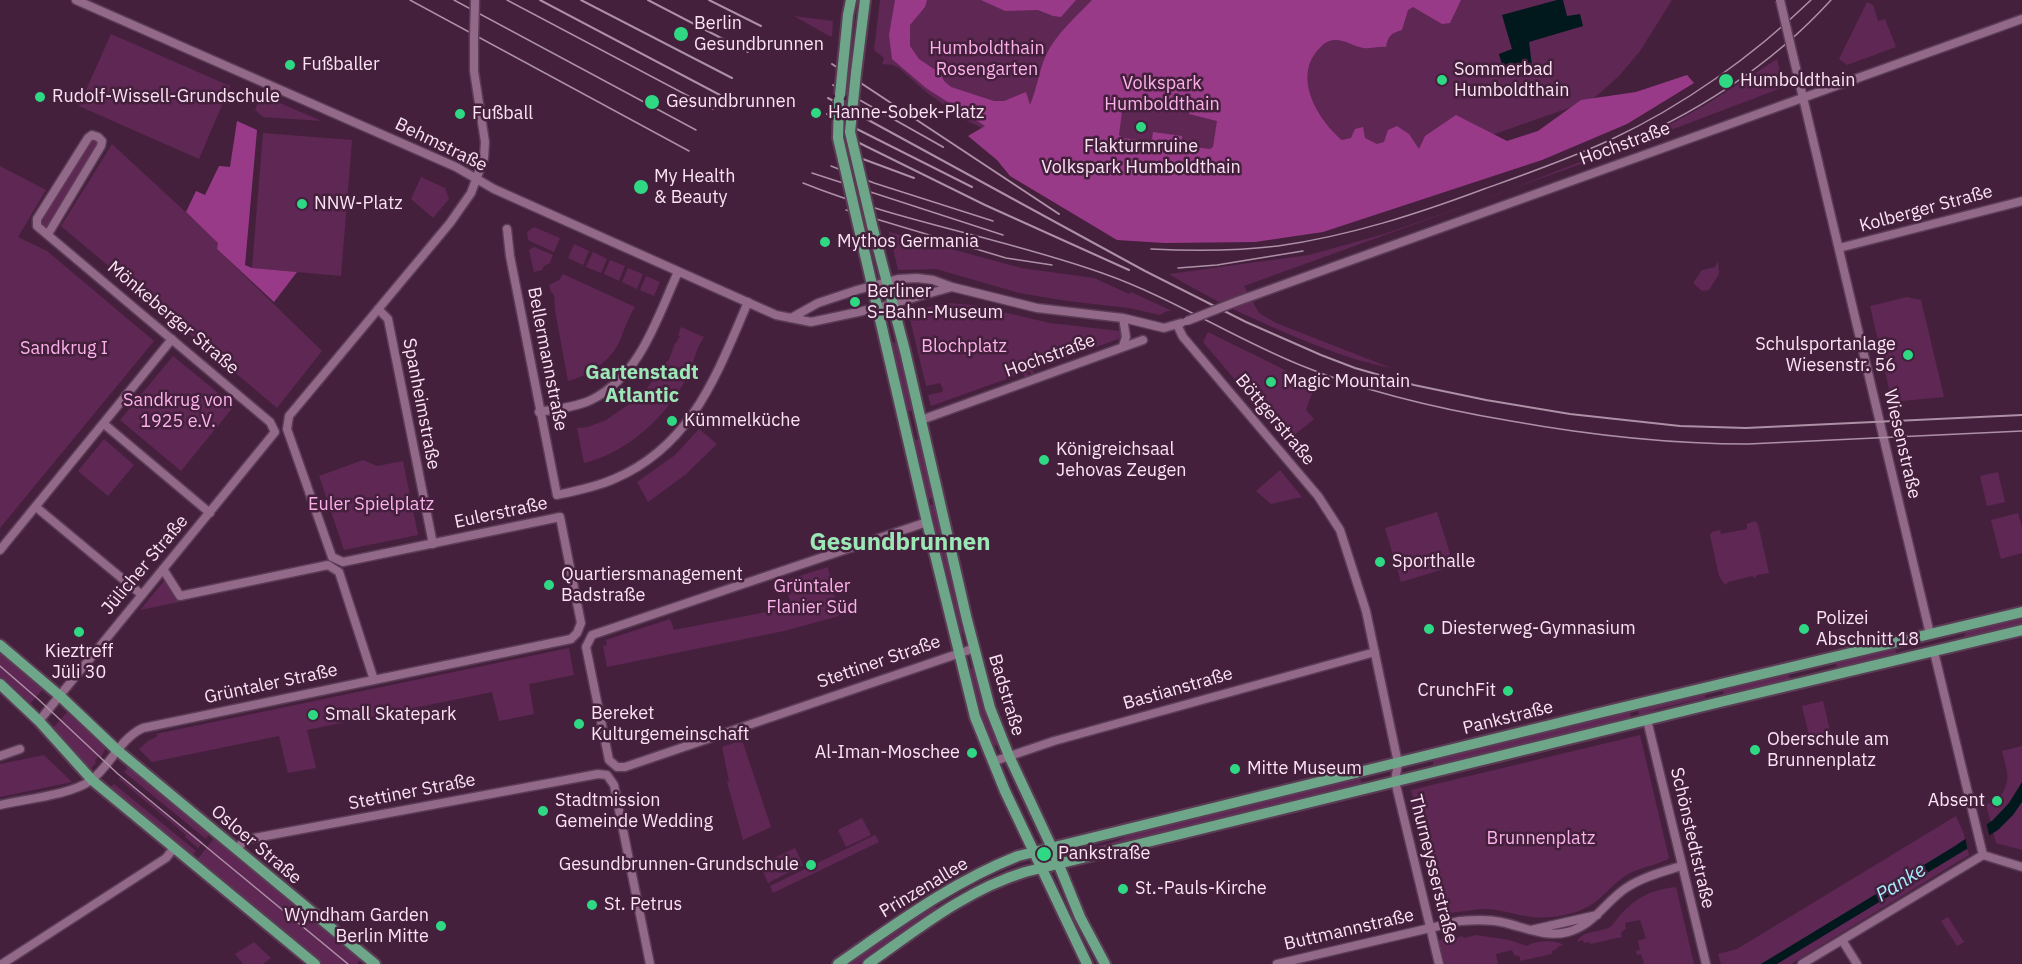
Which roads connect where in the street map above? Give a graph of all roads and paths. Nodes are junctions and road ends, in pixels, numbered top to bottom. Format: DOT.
graph roads {
  1 [pos="76,0"];
  2 [pos="475,0"];
  3 [pos="851,0"];
  4 [pos="865,0"];
  5 [pos="1780,0"];
  6 [pos="2022,19"];
  7 [pos="1803,98"];
  8 [pos="476,180"];
  9 [pos="2022,201"];
  10 [pos="507,229"];
  11 [pos="48,234"];
  12 [pos="1839,248"];
  13 [pos="678,272"];
  14 [pos="887,282"];
  15 [pos="872,286"];
  16 [pos="952,287"];
  17 [pos="748,302"];
  18 [pos="893,304"];
  19 [pos="877,308"];
  20 [pos="378,309"];
  21 [pos="791,318"];
  22 [pos="1123,318"];
  23 [pos="1177,325"];
  24 [pos="172,339"];
  25 [pos="1143,340"];
  26 [pos="1122,346"];
  27 [pos="539,412"];
  28 [pos="921,420"];
  29 [pos="104,424"];
  30 [pos="906,424"];
  31 [pos="275,429"];
  32 [pos="36,507"];
  33 [pos="210,513"];
  34 [pos="927,522"];
  35 [pos="433,544"];
  36 [pos="0,550"];
  37 [pos="163,569"];
  38 [pos="142,595"];
  39 [pos="2022,612"];
  40 [pos="1957,627"];
  41 [pos="2022,630"];
  42 [pos="1929,634"];
  43 [pos="571,639"];
  44 [pos="1902,641"];
  45 [pos="0,645"];
  46 [pos="1961,645"];
  47 [pos="975,648"];
  48 [pos="1375,652"];
  49 [pos="1934,652"];
  50 [pos="958,653"];
  51 [pos="1906,659"];
  52 [pos="374,680"];
  53 [pos="0,684"];
  54 [pos="60,696"];
  55 [pos="1647,720"];
  56 [pos="39,721"];
  57 [pos="20,749"];
  58 [pos="117,750"];
  59 [pos="0,756"];
  60 [pos="1009,756"];
  61 [pos="992,762"];
  62 [pos="1398,763"];
  63 [pos="92,780"];
  64 [pos="1395,781"];
  65 [pos="0,805"];
  66 [pos="174,848"];
  67 [pos="1052,848"];
  68 [pos="236,850"];
  69 [pos="1981,851"];
  70 [pos="1034,853"];
  71 [pos="1059,864"];
  72 [pos="1681,866"];
  73 [pos="2022,867"];
  74 [pos="1040,868"];
  75 [pos="1430,927"];
  76 [pos="1842,940"];
  77 [pos="2,964"];
  78 [pos="315,964"];
  79 [pos="375,964"];
  80 [pos="650,964"];
  81 [pos="837,964"];
  82 [pos="868,964"];
  83 [pos="1087,964"];
  84 [pos="1105,964"];
  85 [pos="1276,964"];
  86 [pos="1439,964"];
  87 [pos="1706,964"];
  88 [pos="1802,964"];
  89 [pos="1857,964"];
  1 -- 8 [label="street, Behmstraße"];
  2 -- 8 [label="street, bridge"];
  3 -- 15 [label="main road, Badstraße, bridge"];
  4 -- 14 [label="main road, Badstraße, bridge"];
  5 -- 7 [label="street, Wiesenstraße, bridge"];
  6 -- 7 [label="street, Hochstraße"];
  7 -- 12 [label="street, Wiesenstraße"];
  7 -- 23 [label="street, Hochstraße, bridge"];
  8 -- 13 [label="street, Behmstraße"];
  8 -- 20 [label="street"];
  9 -- 12 [label="street, Kolberger Straße"];
  10 -- 27 [label="street, Bellermannstraße"];
  11 -- 11 [label="street"];
  11 -- 24 [label="street, Mönkeberger Straße"];
  12 -- 42 [label="street, Wiesenstraße"];
  13 -- 17 [label="street, Behmstraße"];
  13 -- 27 [label="street"];
  14 -- 15 [label="street"];
  14 -- 16 [label="street"];
  14 -- 18 [label="main road, Badstraße"];
  15 -- 19 [label="main road, Badstraße"];
  15 -- 21 [label="street"];
  16 -- 18 [label="street"];
  16 -- 22 [label="street"];
  17 -- 21 [label="street, Behmstraße"];
  17 -- 27 [label="street, Bellermannstraße"];
  18 -- 19 [label="street, Behmstraße"];
  18 -- 28 [label="main road, Badstraße"];
  19 -- 21 [label="street, Behmstraße"];
  19 -- 30 [label="main road, Badstraße"];
  20 -- 35 [label="street, Spanheimstraße"];
  20 -- 35 [label="street, Eulerstraße"];
  22 -- 23 [label="street"];
  22 -- 26 [label="street, Hochstraße"];
  23 -- 48 [label="street, Böttgerstraße"];
  24 -- 29 [label="street"];
  24 -- 31 [label="street, Mönkeberger Straße"];
  25 -- 26 [label="street, Hochstraße"];
  26 -- 28 [label="street, Hochstraße"];
  28 -- 30 [label="main road"];
  28 -- 47 [label="main road, Badstraße"];
  29 -- 32 [label="street"];
  29 -- 33 [label="street"];
  30 -- 34 [label="main road, Badstraße"];
  31 -- 33 [label="street, Jülicher Straße"];
  32 -- 36 [label="street"];
  32 -- 38 [label="street"];
  33 -- 37 [label="street, Jülicher Straße"];
  34 -- 50 [label="main road, Badstraße"];
  34 -- 50 [label="street, Stettiner Straße"];
  35 -- 43 [label="street, Eulerstraße"];
  37 -- 38 [label="street, Jülicher Straße"];
  37 -- 52 [label="street"];
  38 -- 54 [label="street, Jülicher Straße"];
  39 -- 40 [label="main road, Pankstraße"];
  40 -- 42 [label="main road, Pankstraße"];
  40 -- 46 [label="main road"];
  41 -- 46 [label="main road, Pankstraße"];
  42 -- 44 [label="main road, Pankstraße"];
  42 -- 49 [label="main road, Wiesenstraße"];
  43 -- 52 [label="street, Grüntaler Straße"];
  44 -- 51 [label="main road"];
  44 -- 62 [label="main road, Pankstraße"];
  45 -- 54 [label="main road, Osloer Straße"];
  46 -- 49 [label="main road, Pankstraße"];
  47 -- 50 [label="street, Stettiner Straße"];
  47 -- 60 [label="main road, Badstraße"];
  48 -- 60 [label="street, Bastianstraße"];
  48 -- 62 [label="street, Böttgerstraße"];
  49 -- 51 [label="main road, Pankstraße"];
  49 -- 69 [label="street, Wiesenstraße"];
  50 -- 61 [label="main road, Badstraße"];
  51 -- 55 [label="main road, Pankstraße"];
  52 -- 58 [label="street, Grüntaler Straße"];
  53 -- 56 [label="main road"];
  54 -- 56 [label="street, Jülicher Straße"];
  54 -- 58 [label="main road, Osloer Straße"];
  55 -- 64 [label="main road, Pankstraße"];
  55 -- 72 [label="street, Schönstedtstraße"];
  56 -- 63 [label="main road"];
  57 -- 59 [label="street"];
  58 -- 63 [label="street, Grüntaler Straße"];
  58 -- 68 [label="main road, Osloer Straße"];
  60 -- 61 [label="street, Bastianstraße"];
  60 -- 67 [label="main road, Badstraße"];
  61 -- 70 [label="main road, Badstraße"];
  62 -- 64 [label="street"];
  62 -- 67 [label="main road, Pankstraße"];
  63 -- 65 [label="street, Grüntaler Straße"];
  63 -- 66 [label="main road"];
  64 -- 71 [label="main road, Pankstraße"];
  64 -- 75 [label="street, Thurneysserstraße"];
  66 -- 77 [label="street"];
  66 -- 78 [label="main road"];
  67 -- 70 [label="main road, Prinzenallee"];
  67 -- 71 [label="main road, Badstraße"];
  68 -- 79 [label="main road, Osloer Straße"];
  68 -- 80 [label="street, Stettiner Straße"];
  69 -- 73 [label="street"];
  69 -- 76 [label="street"];
  70 -- 74 [label="main road, Badstraße"];
  70 -- 81 [label="main road, Prinzenallee"];
  71 -- 74 [label="main road, Prinzenallee"];
  71 -- 84 [label="main road, Badstraße"];
  72 -- 75 [label="street"];
  72 -- 87 [label="street, Schönstedtstraße"];
  74 -- 82 [label="main road, Prinzenallee"];
  74 -- 83 [label="main road, Badstraße"];
  75 -- 85 [label="street, Buttmannstraße"];
  75 -- 86 [label="street, Thurneysserstraße"];
  76 -- 88 [label="street"];
  76 -- 89 [label="street"];
}
